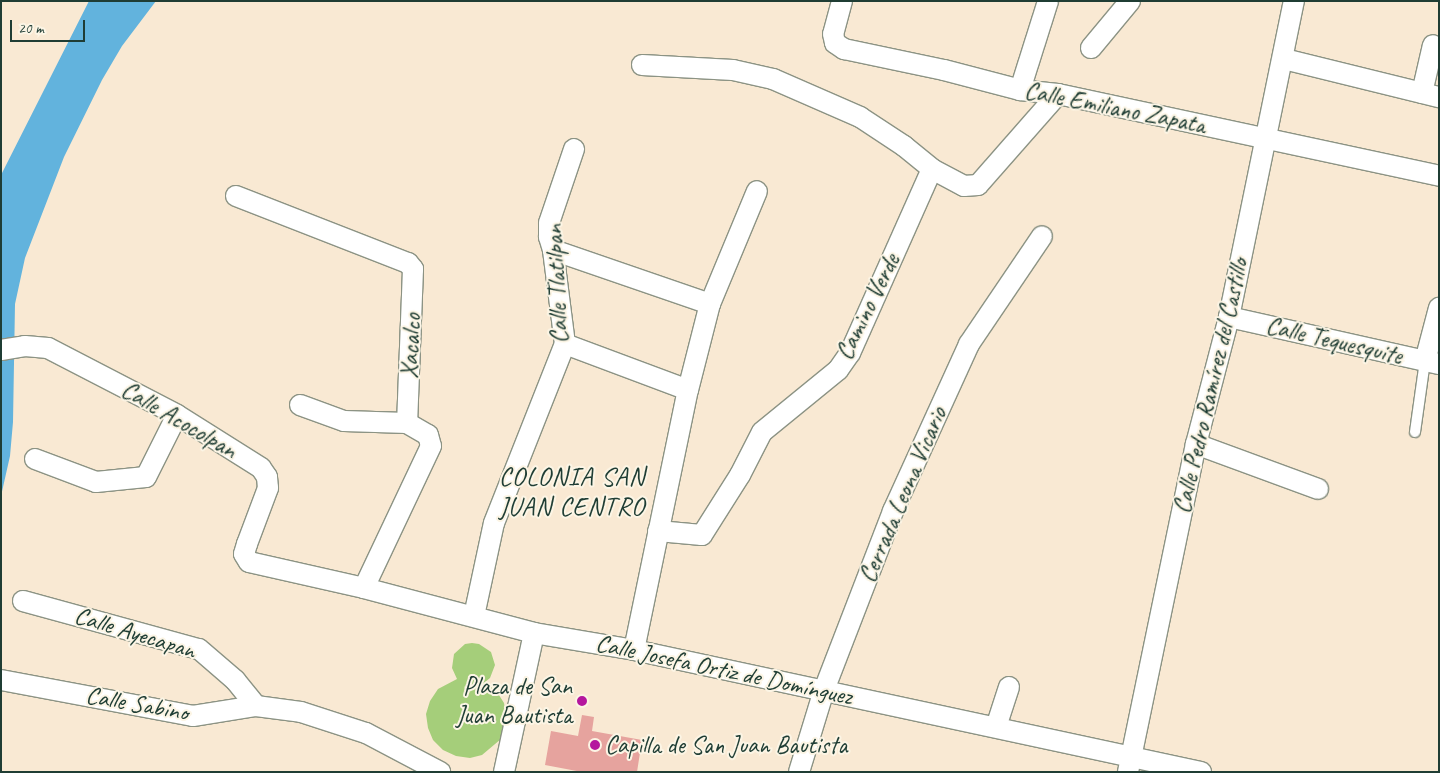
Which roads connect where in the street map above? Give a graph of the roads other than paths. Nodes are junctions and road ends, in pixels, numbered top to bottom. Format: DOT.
graph roads {
  1 [pos="842,1"];
  2 [pos="1048,1"];
  3 [pos="1130,1"];
  4 [pos="1294,1"];
  5 [pos="1433,45"];
  6 [pos="1090,48"];
  7 [pos="1284,59"];
  8 [pos="642,65"];
  9 [pos="1020,90"];
  10 [pos="1058,94"];
  11 [pos="1430,95"];
  12 [pos="1265,138"];
  13 [pos="574,149"];
  14 [pos="932,169"];
  15 [pos="1439,176"];
  16 [pos="757,191"];
  17 [pos="236,196"];
  18 [pos="1042,236"];
  19 [pos="553,250"];
  20 [pos="710,304"];
  21 [pos="1439,308"];
  22 [pos="1229,318"];
  23 [pos="565,344"];
  24 [pos="1,350"];
  25 [pos="1432,363"];
  26 [pos="688,390"];
  27 [pos="300,405"];
  28 [pos="177,415"];
  29 [pos="407,423"];
  30 [pos="1415,432"];
  31 [pos="1196,444"];
  32 [pos="35,459"];
  33 [pos="1318,489"];
  34 [pos="658,531"];
  35 [pos="249,562"];
  36 [pos="364,588"];
  37 [pos="23,601"];
  38 [pos="474,616"];
  39 [pos="534,633"];
  40 [pos="634,650"];
  41 [pos="1,680"];
  42 [pos="1009,686"];
  43 [pos="824,690"];
  44 [pos="256,706"];
  45 [pos="996,727"];
  46 [pos="1130,764"];
  47 [pos="437,771"];
  48 [pos="504,772"];
  49 [pos="799,772"];
  50 [pos="1201,772"];
  1 -- 9 [label="street, Calle Emiliano Zapata"];
  2 -- 9 [label="street"];
  3 -- 6 [label="street"];
  4 -- 7 [label="street, Calle Pedro Ramírez del Castillo"];
  5 -- 11 [label="street"];
  7 -- 11 [label="street"];
  7 -- 12 [label="street, Calle Pedro Ramírez del Castillo"];
  8 -- 14 [label="street"];
  9 -- 10 [label="street, Calle Emiliano Zapata"];
  10 -- 12 [label="street, Calle Emiliano Zapata"];
  10 -- 14 [label="street"];
  12 -- 15 [label="street, Calle Emiliano Zapata"];
  12 -- 22 [label="street, Calle Pedro Ramírez del Castillo"];
  13 -- 19 [label="street, Calle Tlatilpan"];
  14 -- 34 [label="street, Camino Verde"];
  16 -- 20 [label="street"];
  17 -- 29 [label="street, Xacalco"];
  18 -- 43 [label="street, Cerrada Leona Vicario"];
  19 -- 20 [label="street"];
  19 -- 23 [label="street, Calle Tlatilpan"];
  20 -- 26 [label="street"];
  21 -- 25 [label="street"];
  22 -- 25 [label="street, Calle Tequesquite"];
  22 -- 31 [label="street, Calle Pedro Ramírez del Castillo"];
  23 -- 26 [label="street"];
  23 -- 38 [label="street, Calle Tlatilpan"];
  24 -- 28 [label="street, Calle Acocolpan"];
  25 -- 30 [label="lane"];
  26 -- 34 [label="street"];
  27 -- 29 [label="street"];
  28 -- 32 [label="street"];
  28 -- 35 [label="street, Calle Acocolpan"];
  29 -- 36 [label="street"];
  31 -- 33 [label="street"];
  31 -- 46 [label="street, Calle Pedro Ramírez del Castillo"];
  34 -- 40 [label="street"];
  35 -- 36 [label="street, Calle Josefa Ortiz de Domínguez"];
  36 -- 38 [label="street, Calle Josefa Ortiz de Domínguez"];
  37 -- 44 [label="street, Calle Ayecapan"];
  38 -- 39 [label="street, Calle Josefa Ortiz de Domínguez"];
  39 -- 40 [label="street, Calle Josefa Ortiz de Domínguez"];
  39 -- 48 [label="street"];
  40 -- 43 [label="street, Calle Josefa Ortiz de Domínguez"];
  41 -- 44 [label="street, Calle Sabino"];
  42 -- 45 [label="street"];
  43 -- 45 [label="street, Calle Josefa Ortiz de Domínguez"];
  43 -- 49 [label="street, Cerrada Leona Vicario"];
  44 -- 47 [label="street, Calle Sabino"];
  45 -- 46 [label="street, Calle Josefa Ortiz de Domínguez"];
  46 -- 50 [label="street, Calle Josefa Ortiz de Domínguez"];
}
